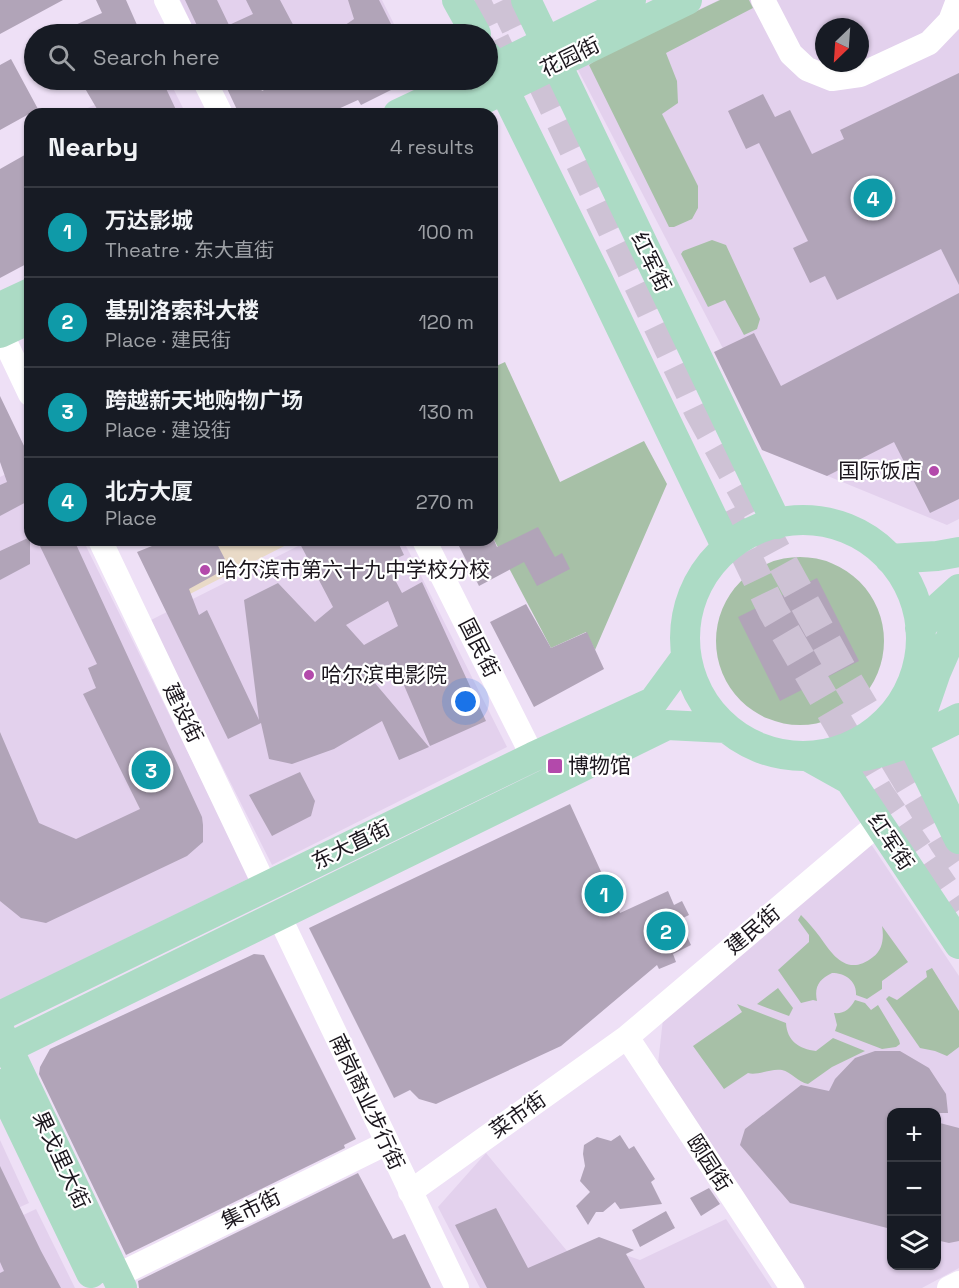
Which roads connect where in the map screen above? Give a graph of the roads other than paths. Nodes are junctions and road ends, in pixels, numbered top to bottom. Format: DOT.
graph roads {
  1 [pos="166,0"];
  2 [pos="457,0"];
  3 [pos="526,0"];
  4 [pos="631,0"];
  5 [pos="687,0"];
  6 [pos="763,0"];
  7 [pos="958,0"];
  8 [pos="178,24"];
  9 [pos="470,24"];
  10 [pos="551,52"];
  11 [pos="498,70"];
  12 [pos="209,90"];
  13 [pos="451,90"];
  14 [pos="473,90"];
  15 [pos="497,90"];
  16 [pos="218,108"];
  17 [pos="411,108"];
  18 [pos="458,108"];
  19 [pos="24,295"];
  20 [pos="0,307"];
  21 [pos="24,322"];
  22 [pos="0,333"];
  23 [pos="24,382"];
  24 [pos="777,524"];
  25 [pos="103,546"];
  26 [pos="427,546"];
  27 [pos="727,548"];
  28 [pos="959,552"];
  29 [pos="890,559"];
  30 [pos="959,589"];
  31 [pos="959,619"];
  32 [pos="920,628"];
  33 [pos="686,657"];
  34 [pos="894,713"];
  35 [pos="959,718"];
  36 [pos="726,728"];
  37 [pos="912,742"];
  38 [pos="807,756"];
  39 [pos="533,757"];
  40 [pos="879,823"];
  41 [pos="959,839"];
  42 [pos="265,886"];
  43 [pos="279,916"];
  44 [pos="959,944"];
  45 [pos="0,1016"];
  46 [pos="627,1037"];
  47 [pos="3,1044"];
  48 [pos="0,1084"];
  49 [pos="387,1143"];
  50 [pos="410,1192"];
  51 [pos="959,1283"];
  52 [pos="112,1284"];
  53 [pos="457,1288"];
  54 [pos="792,1288"];
  55 [pos="949,1288"];
  1 -- 8 [label="street"];
  2 -- 9 [label="main road"];
  3 -- 10 [label="main road, 红军街"];
  4 -- 10 [label="main road, 花园街"];
  5 -- 10 [label="main road, 花园街"];
  6 -- 7 [label="street"];
  10 -- 11 [label="main road, 花园街"];
  10 -- 24 [label="main road, 红军街"];
  12 -- 16 [label="street"];
  13 -- 17 [label="main road, 花园街"];
  14 -- 18 [label="main road, 花园街"];
  15 -- 27 [label="main road"];
  19 -- 20 [label="main road"];
  21 -- 22 [label="main road"];
  22 -- 23 [label="street"];
  24 -- 27 [label="main road"];
  24 -- 29 [label="main road"];
  25 -- 42 [label="street, 建设街"];
  26 -- 39 [label="street, 国民街"];
  27 -- 33 [label="main road"];
  28 -- 29 [label="main road"];
  29 -- 32 [label="main road"];
  30 -- 32 [label="main road"];
  31 -- 37 [label="main road"];
  32 -- 34 [label="main road"];
  33 -- 36 [label="main road"];
  33 -- 39 [label="main road, 东大直街"];
  34 -- 37 [label="main road"];
  34 -- 38 [label="main road"];
  35 -- 37 [label="main road"];
  36 -- 38 [label="main road"];
  36 -- 43 [label="main road, 东大直街"];
  37 -- 38 [label="main road"];
  37 -- 41 [label="main road"];
  38 -- 40 [label="main road, 红军街"];
  39 -- 42 [label="main road, 东大直街"];
  40 -- 44 [label="main road, 红军街"];
  40 -- 46 [label="street, 建民街"];
  42 -- 45 [label="main road, 东大直街"];
  43 -- 47 [label="main road, 东大直街"];
  43 -- 49 [label="street, 南岗商业步行街"];
  46 -- 50 [label="street, 菜市街"];
  46 -- 54 [label="street, 颐园街"];
  47 -- 52 [label="main road, 果戈里大街"];
  48 -- 52 [label="main road, 果戈里大街"];
  49 -- 50 [label="street, 南岗商业步行街"];
  49 -- 52 [label="street, 集市街"];
  50 -- 53 [label="street, 南岗商业步行街"];
  51 -- 55 [label="street"];
}
